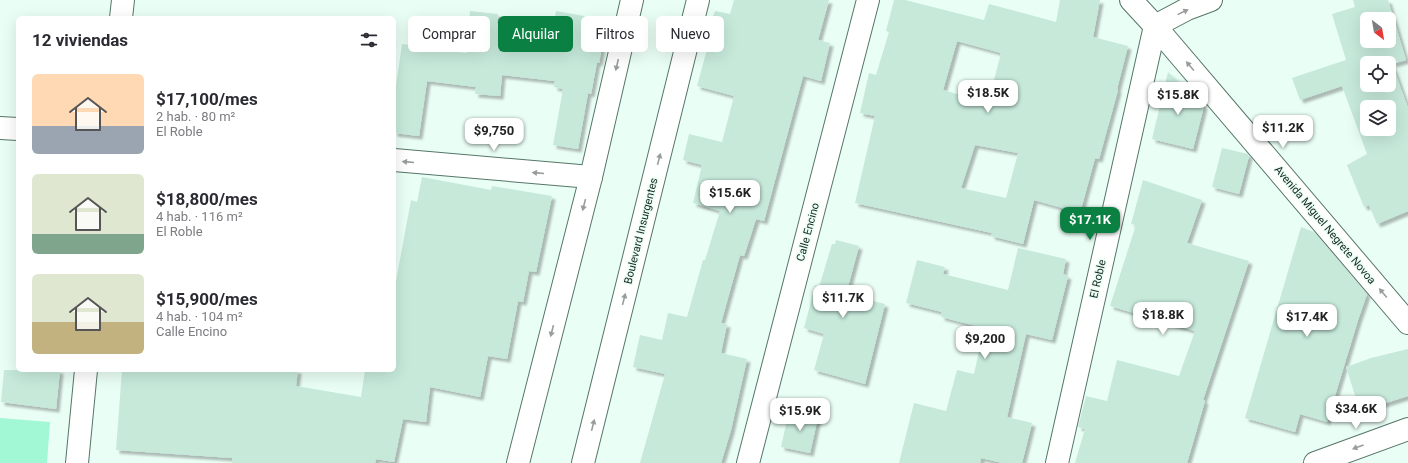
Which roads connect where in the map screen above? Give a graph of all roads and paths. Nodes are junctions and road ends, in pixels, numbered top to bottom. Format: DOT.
graph roads {
  1 [pos="123,0"];
  2 [pos="632,0"];
  3 [pos="698,0"];
  4 [pos="868,0"];
  5 [pos="1131,0"];
  6 [pos="1211,0"];
  7 [pos="121,16"];
  8 [pos="1155,26"];
  9 [pos="0,128"];
  10 [pos="16,129"];
  11 [pos="396,160"];
  12 [pos="591,177"];
  13 [pos="1408,323"];
  14 [pos="86,372"];
  15 [pos="1408,429"];
  16 [pos="77,463"];
  17 [pos="518,463"];
  18 [pos="583,463"];
  19 [pos="748,463"];
  20 [pos="1057,463"];
  21 [pos="1315,463"];
  1 -- 7 [label="street"];
  2 -- 12 [label="street, one-way"];
  18 -- 3 [label="street, Boulevard Insurgentes, one-way"];
  4 -- 19 [label="street, Calle Encino"];
  5 -- 8 [label="street, Avenida Miguel Negrete Novoa"];
  8 -- 6 [label="street, one-way"];
  13 -- 8 [label="street, Avenida Miguel Negrete Novoa, one-way"];
  8 -- 20 [label="street, El Roble"];
  9 -- 10 [label="street"];
  12 -- 11 [label="street, one-way"];
  12 -- 17 [label="street, one-way"];
  14 -- 16 [label="street"];
  15 -- 21 [label="street, one-way"];
}
